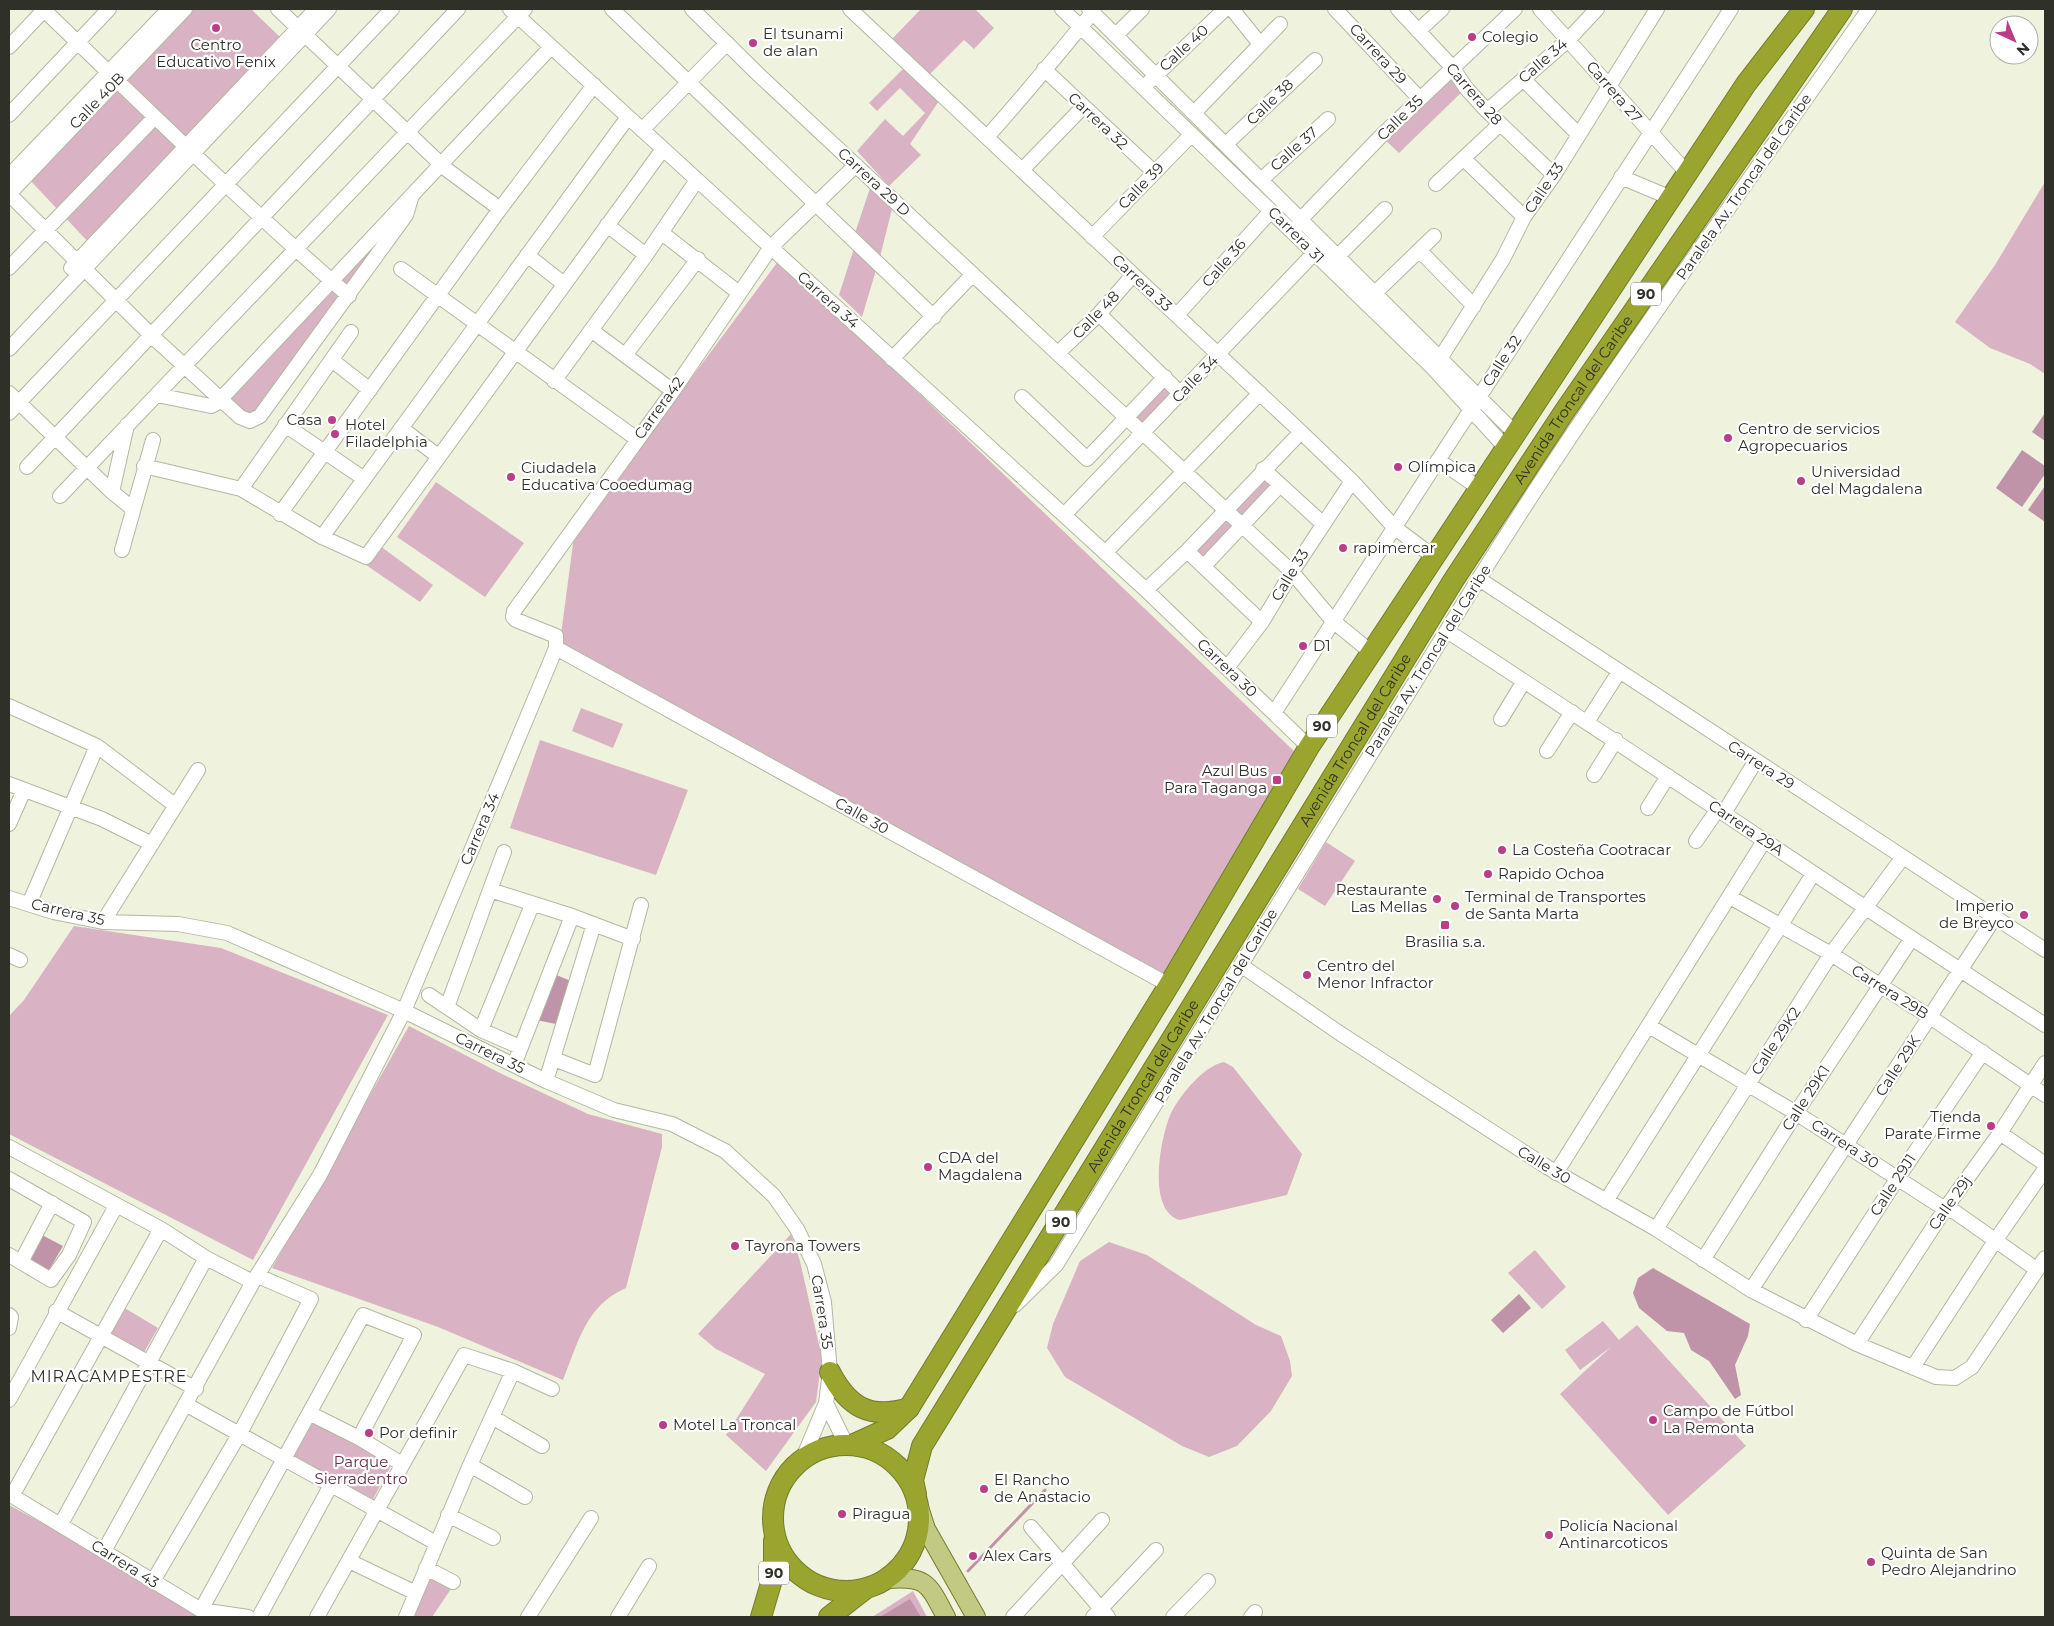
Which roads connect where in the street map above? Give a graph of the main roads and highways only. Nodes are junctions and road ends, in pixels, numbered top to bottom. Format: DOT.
graph roads {
  1 [pos="1788,9"];
  2 [pos="1804,9"];
  3 [pos="1842,9"];
  4 [pos="1746,84"];
  5 [pos="830,1372"];
  6 [pos="909,1408"];
  7 [pos="850,1444"];
  8 [pos="917,1501"];
  9 [pos="772,1527"];
  10 [pos="887,1579"];
  11 [pos="867,1588"];
  12 [pos="761,1617"];
  13 [pos="829,1617"];
  14 [pos="946,1617"];
  15 [pos="976,1617"];
  1 -- 4 [label="highway"];
  2 -- 4 [label="highway, Avenida Troncal del Caribe / 90"];
  3 -- 8 [label="highway, Avenida Troncal del Caribe / 90"];
  4 -- 6 [label="highway, Avenida Troncal del Caribe / 90"];
  5 -- 6 [label="highway"];
  6 -- 7 [label="highway, Avenida Troncal del Caribe / 90"];
  7 -- 8 [label="highway"];
  7 -- 9 [label="highway"];
  8 -- 10 [label="highway"];
  8 -- 15 [label="main road"];
  9 -- 11 [label="highway"];
  9 -- 12 [label="highway, 90"];
  10 -- 11 [label="highway"];
  10 -- 14 [label="main road"];
  11 -- 13 [label="highway"];
}
